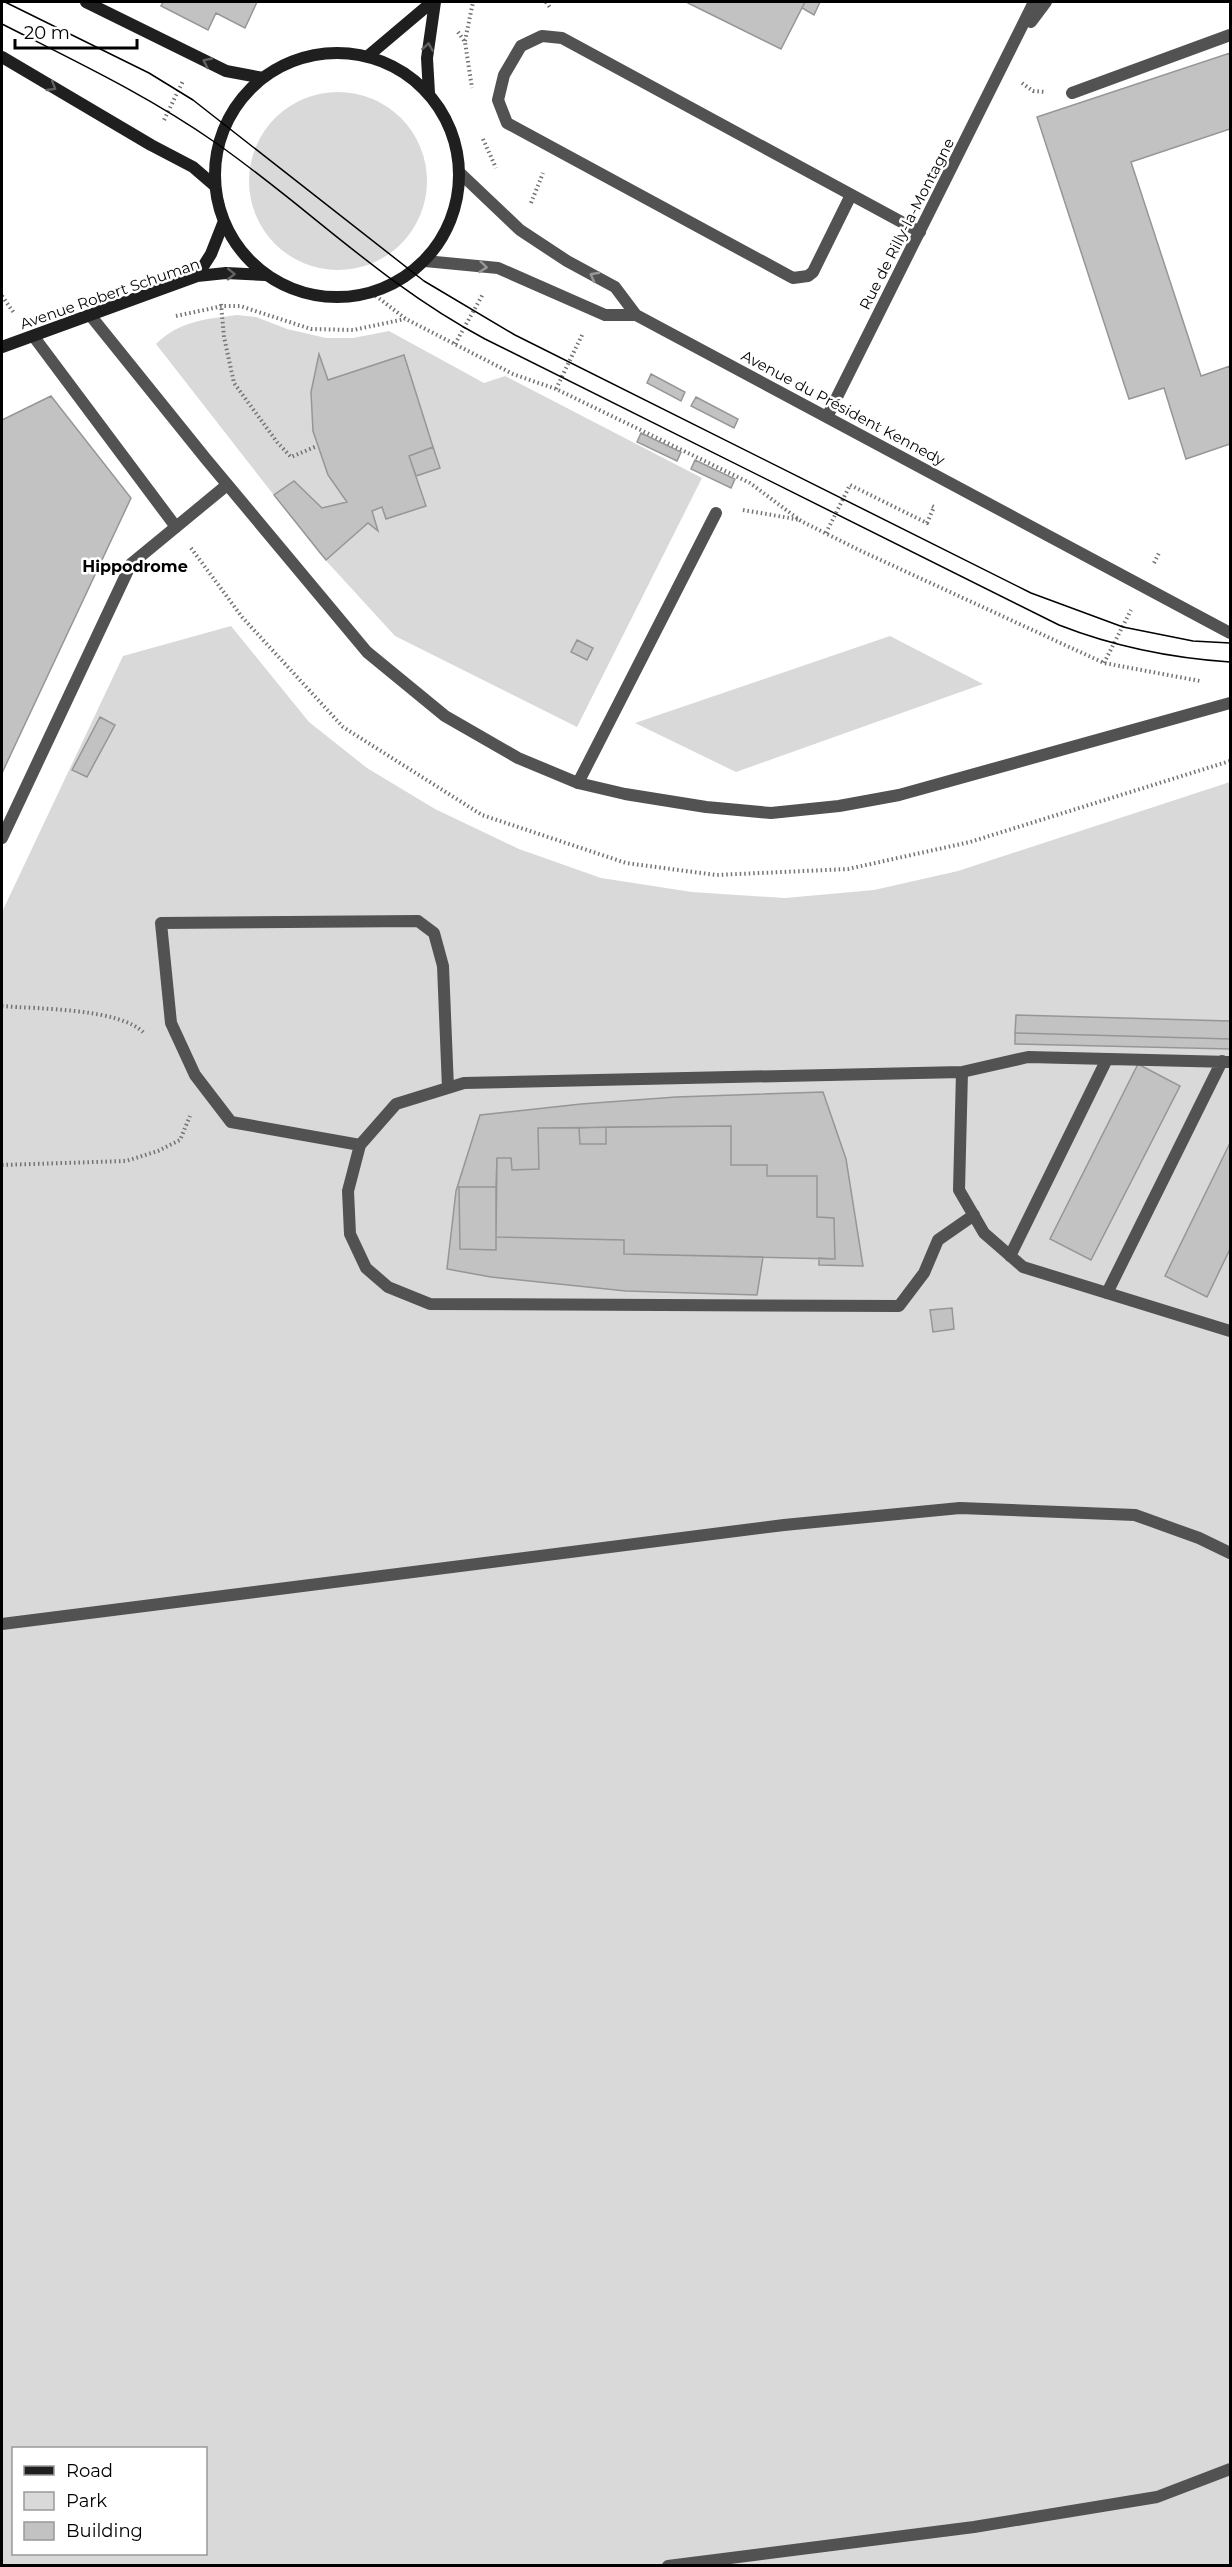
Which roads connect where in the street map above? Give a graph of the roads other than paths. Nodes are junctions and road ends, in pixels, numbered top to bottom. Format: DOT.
graph roads {
  1 [pos="86,2"];
  2 [pos="434,2"];
  3 [pos="1034,2"];
  4 [pos="1046,2"];
  5 [pos="1230,35"];
  6 [pos="1014,45"];
  7 [pos="368,56"];
  8 [pos="2,57"];
  9 [pos="263,78"];
  10 [pos="429,93"];
  11 [pos="1072,93"];
  12 [pos="460,172"];
  13 [pos="215,186"];
  14 [pos="851,195"];
  15 [pos="224,221"];
  16 [pos="920,232"];
  17 [pos="425,261"];
  18 [pos="265,275"];
  19 [pos="197,276"];
  20 [pos="90,315"];
  21 [pos="636,315"];
  22 [pos="34,337"];
  23 [pos="2,347"];
  24 [pos="827,417"];
  25 [pos="227,485"];
  26 [pos="716,513"];
  27 [pos="176,527"];
  28 [pos="1230,633"];
  29 [pos="1230,703"];
  30 [pos="578,783"];
  31 [pos="2,838"];
  32 [pos="1107,1059"];
  33 [pos="1226,1061"];
  34 [pos="962,1072"];
  35 [pos="448,1088"];
  36 [pos="360,1145"];
  37 [pos="974,1215"];
  38 [pos="1010,1256"];
  39 [pos="1107,1293"];
  40 [pos="1230,1331"];
  41 [pos="1230,1553"];
  42 [pos="2,1624"];
  43 [pos="1230,2469"];
  44 [pos="668,2565"];
  9 -- 1 [label="street, one-way"];
  2 -- 7 [label="street"];
  10 -- 2 [label="street, one-way"];
  3 -- 6 [label="street, Rue de Rilly-la-Montagne"];
  4 -- 6 [label="street, Rue de Rilly-la-Montagne"];
  5 -- 11 [label="street"];
  6 -- 16 [label="street, Rue de Rilly-la-Montagne"];
  7 -- 9 [label="street"];
  7 -- 10 [label="street"];
  8 -- 13 [label="street, one-way"];
  9 -- 13 [label="street"];
  10 -- 12 [label="street"];
  12 -- 17 [label="street"];
  21 -- 12 [label="street, one-way"];
  13 -- 15 [label="street"];
  14 -- 14 [label="street"];
  14 -- 16 [label="street"];
  15 -- 18 [label="street"];
  15 -- 19 [label="street"];
  16 -- 24 [label="street, Rue de Rilly-la-Montagne"];
  17 -- 18 [label="street"];
  17 -- 21 [label="street, Avenue du Président Kennedy, one-way"];
  19 -- 18 [label="street, Avenue Robert Schuman, one-way"];
  19 -- 20 [label="street, Avenue Robert Schuman"];
  20 -- 22 [label="street, Avenue Robert Schuman"];
  20 -- 25 [label="street"];
  21 -- 24 [label="street, Avenue du Président Kennedy"];
  22 -- 23 [label="street, Avenue Robert Schuman"];
  22 -- 27 [label="street"];
  24 -- 28 [label="street, Avenue du Président Kennedy"];
  25 -- 27 [label="street"];
  25 -- 30 [label="street"];
  26 -- 30 [label="street"];
  27 -- 31 [label="street"];
  29 -- 30 [label="street"];
  32 -- 33 [label="street"];
  32 -- 34 [label="street"];
  32 -- 38 [label="street"];
  33 -- 39 [label="street"];
  34 -- 35 [label="street"];
  34 -- 37 [label="street"];
  35 -- 36 [label="street"];
  35 -- 36 [label="street"];
  36 -- 37 [label="street"];
  37 -- 38 [label="street"];
  38 -- 39 [label="street"];
  39 -- 40 [label="street"];
  41 -- 42 [label="street"];
  43 -- 44 [label="street"];
}
